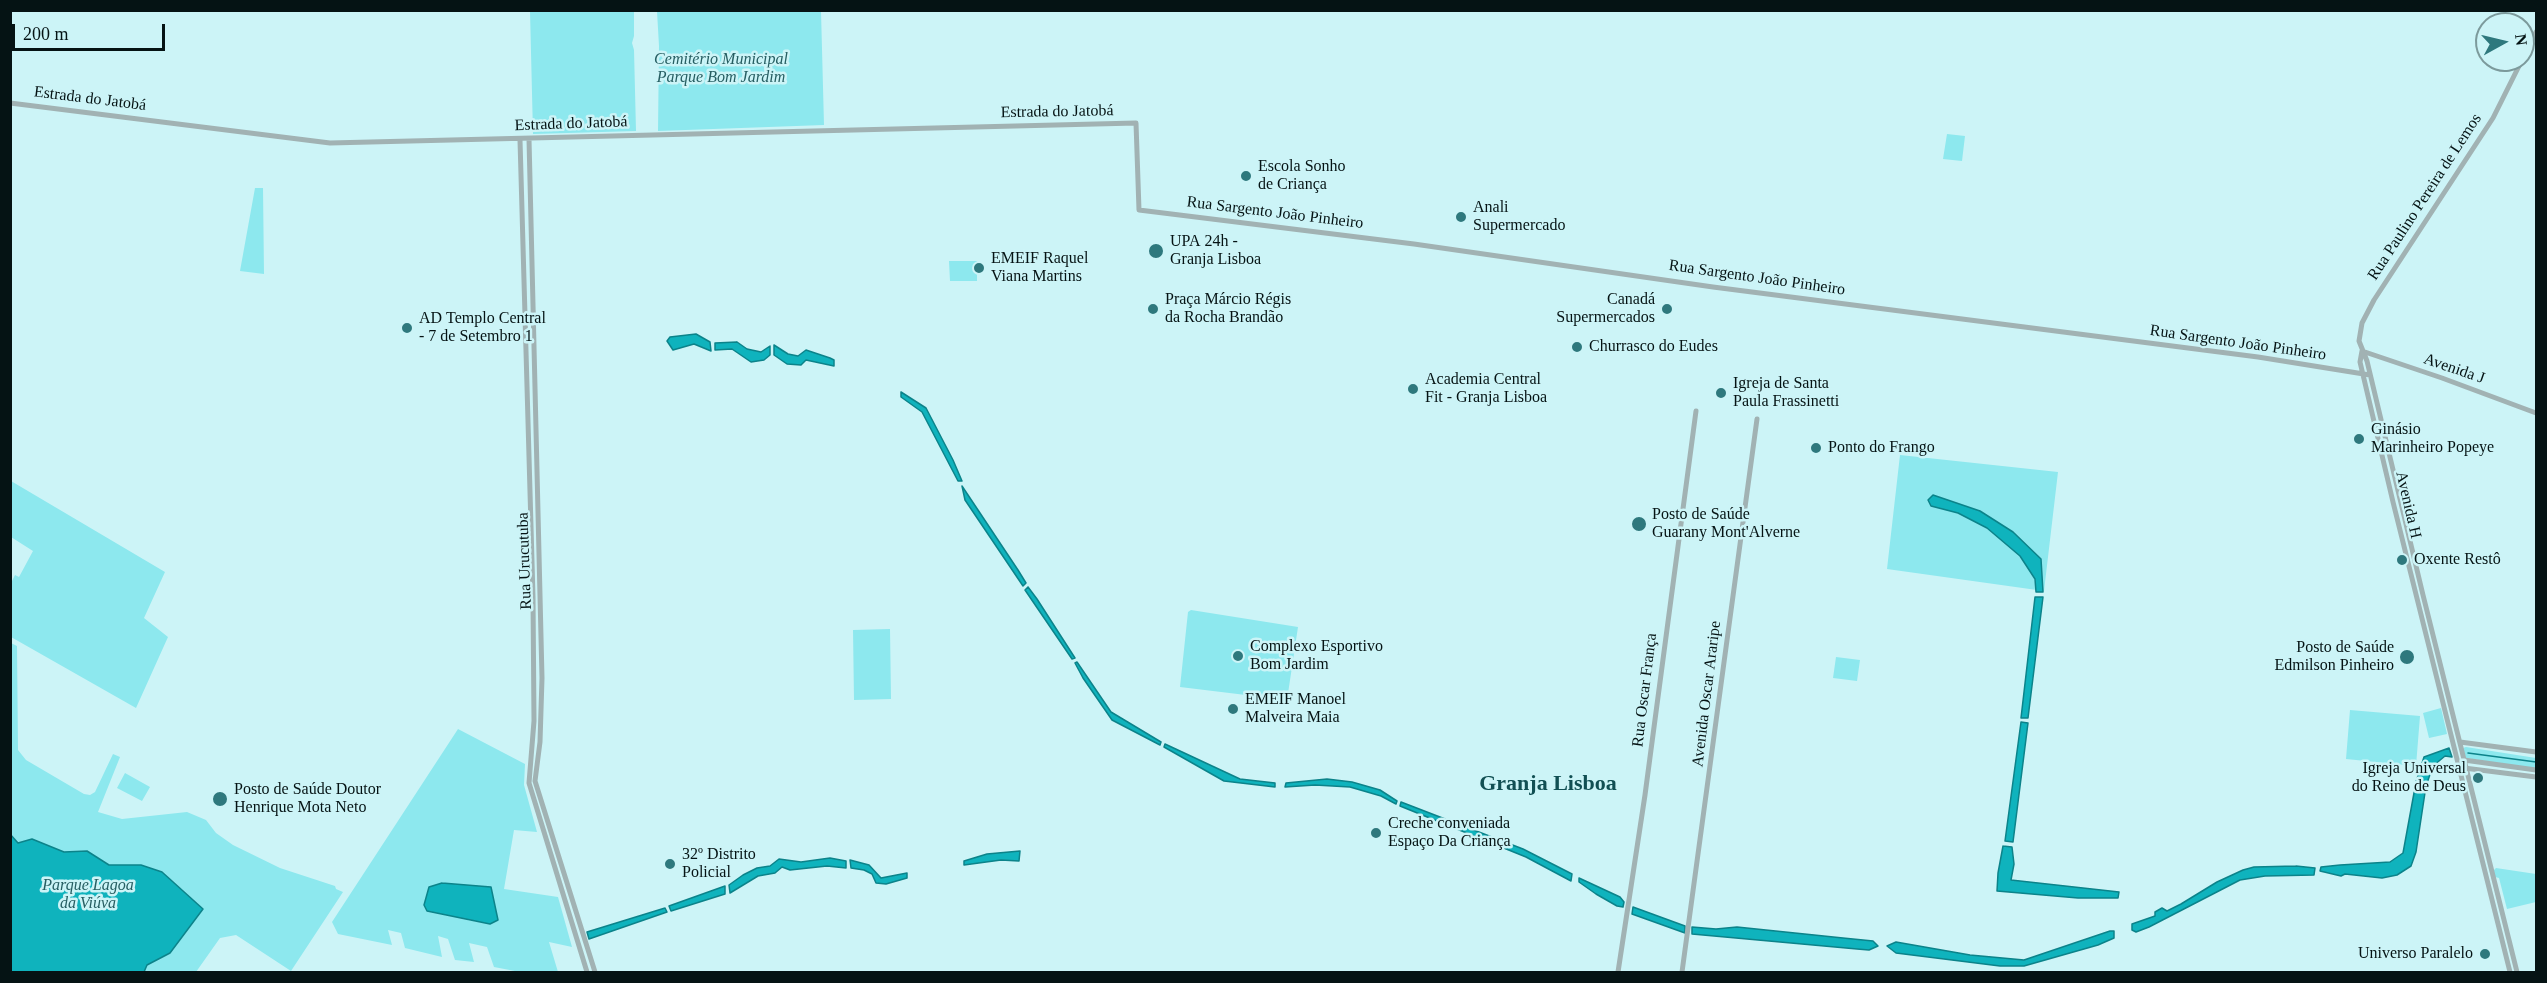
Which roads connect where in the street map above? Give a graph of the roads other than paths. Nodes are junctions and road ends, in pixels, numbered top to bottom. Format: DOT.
graph roads {
  1 [pos="2516,72"];
  2 [pos="10,103"];
  3 [pos="529,139"];
  4 [pos="520,140"];
  5 [pos="1139,210"];
  6 [pos="2362,351"];
  7 [pos="2363,374"];
  8 [pos="2370,375"];
  9 [pos="1696,411"];
  10 [pos="2536,413"];
  11 [pos="1757,419"];
  12 [pos="2460,742"];
  13 [pos="2536,752"];
  14 [pos="2465,760"];
  15 [pos="2457,762"];
  16 [pos="2467,767"];
  17 [pos="2459,769"];
  18 [pos="2536,770"];
  19 [pos="2536,777"];
  20 [pos="2482,832"];
  21 [pos="2475,833"];
  22 [pos="2503,919"];
  23 [pos="2497,921"];
  24 [pos="587,972"];
  25 [pos="595,972"];
  26 [pos="1618,972"];
  27 [pos="1682,972"];
  28 [pos="2510,972"];
  29 [pos="2517,972"];
  1 -- 6 [label="street, Rua Paulino Pereira de Lemos"];
  2 -- 4 [label="street, Estrada do Jatobá"];
  3 -- 4 [label="street, Estrada do Jatobá"];
  3 -- 5 [label="street, Estrada do Jatobá"];
  3 -- 25 [label="street, Rua Urucutuba"];
  4 -- 24 [label="street, Rua Urucutuba"];
  5 -- 7 [label="street, Rua Sargento João Pinheiro"];
  6 -- 7 [label="street, Avenida H"];
  6 -- 8 [label="street, Avenida H"];
  6 -- 10 [label="street, Avenida J"];
  7 -- 8 [label="street, Rua Sargento João Pinheiro"];
  7 -- 15 [label="street, Avenida H"];
  8 -- 12 [label="street, Avenida H"];
  9 -- 26 [label="street, Rua Oscar França"];
  11 -- 27 [label="street, Avenida Oscar Araripe"];
  12 -- 13 [label="street"];
  12 -- 14 [label="street, Avenida H"];
  14 -- 15 [label="street"];
  14 -- 16 [label="street, Avenida H"];
  14 -- 18 [label="street"];
  15 -- 17 [label="street, Avenida H"];
  16 -- 17 [label="street"];
  16 -- 19 [label="street"];
  16 -- 20 [label="street, Avenida H"];
  17 -- 21 [label="street, Avenida H"];
  20 -- 21 [label="street"];
  20 -- 22 [label="street, Avenida H"];
  21 -- 23 [label="street, Avenida H"];
  22 -- 23 [label="street"];
  22 -- 29 [label="street, Avenida H"];
  23 -- 28 [label="street, Avenida H"];
}
